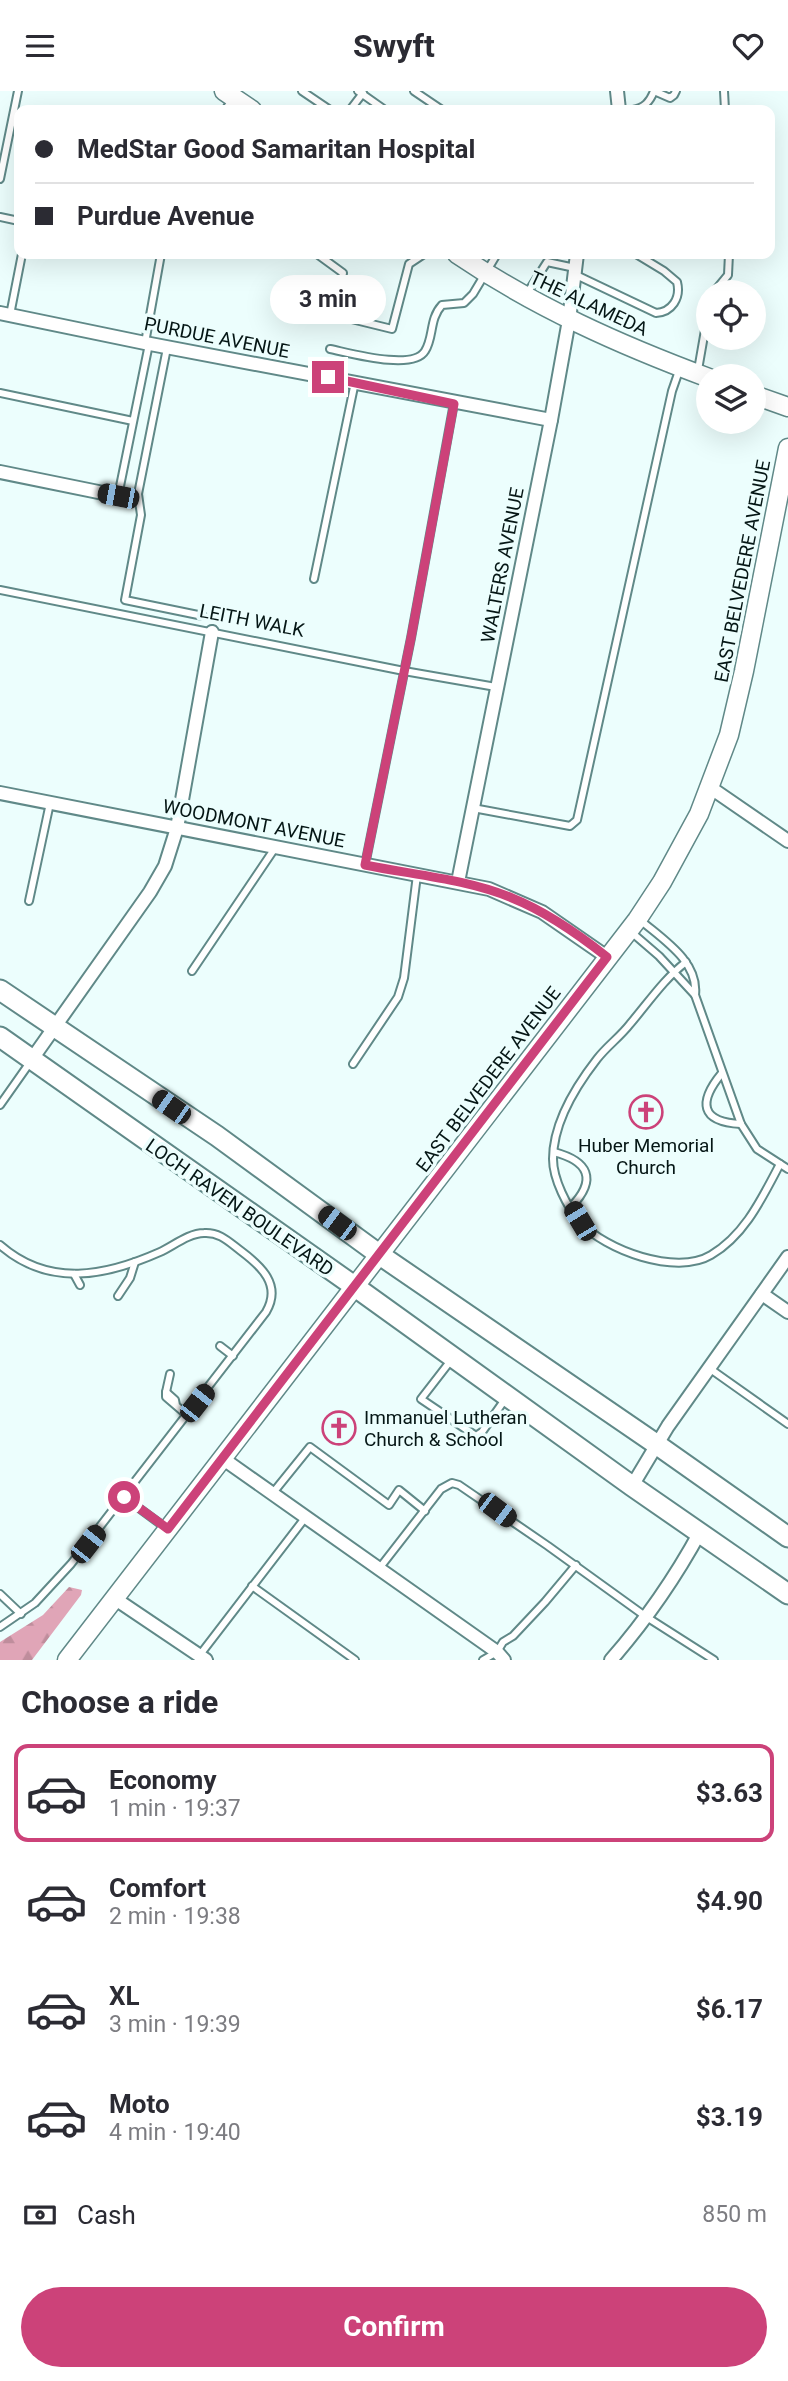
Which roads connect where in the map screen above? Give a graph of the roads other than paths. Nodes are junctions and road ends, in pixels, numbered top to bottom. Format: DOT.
graph roads {
  1 [pos="302,91"];
  2 [pos="414,91"];
  3 [pos="654,91"];
  4 [pos="676,91"];
  5 [pos="362,92"];
  6 [pos="323,105"];
  7 [pos="379,105"];
  8 [pos="435,105"];
  9 [pos="14,111"];
  10 [pos="0,179"];
  11 [pos="21,259"];
  12 [pos="160,259"];
  13 [pos="324,259"];
  14 [pos="416,259"];
  15 [pos="465,259"];
  16 [pos="494,259"];
  17 [pos="576,259"];
  18 [pos="644,259"];
  19 [pos="729,259"];
  20 [pos="575,271"];
  21 [pos="485,272"];
  22 [pos="724,280"];
  23 [pos="525,297"];
  24 [pos="5,314"];
  25 [pos="569,320"];
  26 [pos="147,344"];
  27 [pos="167,348"];
  28 [pos="330,349"];
  29 [pos="680,367"];
  30 [pos="696,373"];
  31 [pos="355,382"];
  32 [pos="0,393"];
  33 [pos="766,399"];
  34 [pos="454,404"];
  35 [pos="788,407"];
  36 [pos="551,420"];
  37 [pos="133,421"];
  38 [pos="788,448"];
  39 [pos="0,473"];
  40 [pos="118,496"];
  41 [pos="314,579"];
  42 [pos="0,590"];
  43 [pos="203,616"];
  44 [pos="212,632"];
  45 [pos="404,671"];
  46 [pos="497,687"];
  47 [pos="710,788"];
  48 [pos="0,793"];
  49 [pos="50,803"];
  50 [pos="473,808"];
  51 [pos="177,828"];
  52 [pos="788,841"];
  53 [pos="276,847"];
  54 [pos="365,865"];
  55 [pos="417,875"];
  56 [pos="458,882"];
  57 [pos="29,901"];
  58 [pos="634,924"];
  59 [pos="607,957"];
  60 [pos="687,961"];
  61 [pos="192,971"];
  62 [pos="674,972"];
  63 [pos="0,989"];
  64 [pos="695,995"];
  65 [pos="54,1028"];
  66 [pos="0,1037"];
  67 [pos="32,1059"];
  68 [pos="353,1064"];
  69 [pos="722,1073"];
  70 [pos="0,1105"];
  71 [pos="741,1124"];
  72 [pos="554,1152"];
  73 [pos="780,1164"];
  74 [pos="788,1169"];
  75 [pos="571,1207"];
  76 [pos="0,1245"];
  77 [pos="380,1255"];
  78 [pos="788,1257"];
  79 [pos="135,1262"];
  80 [pos="74,1274"];
  81 [pos="80,1285"];
  82 [pos="354,1286"];
  83 [pos="762,1294"];
  84 [pos="118,1296"];
  85 [pos="788,1312"];
  86 [pos="220,1346"];
  87 [pos="233,1356"];
  88 [pos="453,1357"];
  89 [pos="709,1368"];
  90 [pos="170,1374"];
  91 [pos="507,1396"];
  92 [pos="187,1415"];
  93 [pos="788,1424"];
  94 [pos="656,1444"];
  95 [pos="222,1458"];
  96 [pos="632,1486"];
  97 [pos="272,1494"];
  98 [pos="124,1497"];
  99 [pos="425,1511"];
  100 [pos="306,1517"];
  101 [pos="168,1529"];
  102 [pos="699,1532"];
  103 [pos="788,1537"];
  104 [pos="576,1565"];
  105 [pos="378,1570"];
  106 [pos="252,1586"];
  107 [pos="0,1594"];
  108 [pos="788,1594"];
  109 [pos="114,1598"];
  110 [pos="21,1614"];
  111 [pos="645,1616"];
  112 [pos="0,1627"];
  113 [pos="500,1656"];
  114 [pos="201,1658"];
  115 [pos="67,1660"];
  116 [pos="355,1660"];
  117 [pos="483,1660"];
  118 [pos="611,1660"];
  119 [pos="714,1660"];
  1 -- 6 [label="lane"];
  2 -- 8 [label="lane"];
  3 -- 4 [label="lane"];
  5 -- 7 [label="lane"];
  9 -- 10 [label="lane"];
  11 -- 24 [label="lane"];
  12 -- 26 [label="lane"];
  13 -- 14 [label="lane"];
  15 -- 21 [label="main road, THE ALAMEDA"];
  16 -- 21 [label="lane"];
  17 -- 20 [label="street, WALTERS AVENUE"];
  18 -- 20 [label="lane"];
  19 -- 22 [label="lane"];
  20 -- 23 [label="lane"];
  20 -- 25 [label="street, WALTERS AVENUE"];
  21 -- 23 [label="main road, THE ALAMEDA"];
  21 -- 28 [label="lane"];
  23 -- 25 [label="main road, THE ALAMEDA"];
  24 -- 26 [label="street, PURDUE AVENUE"];
  25 -- 29 [label="main road, THE ALAMEDA"];
  25 -- 36 [label="street, WALTERS AVENUE"];
  26 -- 27 [label="street, PURDUE AVENUE"];
  26 -- 37 [label="lane"];
  27 -- 31 [label="street, PURDUE AVENUE"];
  27 -- 43 [label="lane"];
  29 -- 30 [label="main road, THE ALAMEDA"];
  29 -- 50 [label="lane"];
  31 -- 34 [label="street, PURDUE AVENUE"];
  31 -- 41 [label="lane"];
  32 -- 37 [label="lane"];
  33 -- 35 [label="main road"];
  34 -- 36 [label="street, PURDUE AVENUE"];
  34 -- 45 [label="lane"];
  36 -- 46 [label="street, WALTERS AVENUE"];
  37 -- 40 [label="lane"];
  38 -- 47 [label="main road, EAST BELVEDERE AVENUE"];
  39 -- 40 [label="street"];
  42 -- 44 [label="lane, LEITH WALK"];
  44 -- 45 [label="lane, LEITH WALK"];
  44 -- 51 [label="street"];
  45 -- 46 [label="lane, LEITH WALK"];
  45 -- 54 [label="lane"];
  46 -- 50 [label="street, WALTERS AVENUE"];
  47 -- 52 [label="street"];
  47 -- 58 [label="main road, EAST BELVEDERE AVENUE"];
  48 -- 49 [label="street, WOODMONT AVENUE"];
  49 -- 51 [label="street, WOODMONT AVENUE"];
  49 -- 57 [label="lane"];
  50 -- 56 [label="street, WALTERS AVENUE"];
  51 -- 53 [label="street, WOODMONT AVENUE"];
  51 -- 65 [label="street"];
  53 -- 54 [label="street, WOODMONT AVENUE"];
  53 -- 61 [label="lane"];
  54 -- 55 [label="street, WOODMONT AVENUE"];
  55 -- 56 [label="street, WOODMONT AVENUE"];
  55 -- 68 [label="lane"];
  56 -- 59 [label="street, WOODMONT AVENUE"];
  58 -- 59 [label="main road, EAST BELVEDERE AVENUE"];
  58 -- 60 [label="lane"];
  58 -- 62 [label="lane"];
  59 -- 77 [label="main road, EAST BELVEDERE AVENUE"];
  60 -- 62 [label="lane"];
  60 -- 64 [label="lane"];
  62 -- 64 [label="lane"];
  62 -- 72 [label="lane"];
  63 -- 65 [label="main road"];
  64 -- 69 [label="lane"];
  65 -- 67 [label="street"];
  65 -- 77 [label="main road"];
  66 -- 67 [label="main road, LOCH RAVEN BOULEVARD"];
  67 -- 70 [label="lane"];
  67 -- 82 [label="main road, LOCH RAVEN BOULEVARD"];
  69 -- 71 [label="lane"];
  69 -- 71 [label="lane"];
  71 -- 73 [label="lane"];
  72 -- 75 [label="lane"];
  72 -- 75 [label="lane"];
  73 -- 74 [label="lane"];
  73 -- 75 [label="lane"];
  76 -- 80 [label="lane"];
  77 -- 82 [label="main road, EAST BELVEDERE AVENUE"];
  77 -- 94 [label="main road"];
  78 -- 83 [label="street"];
  79 -- 80 [label="lane"];
  79 -- 84 [label="lane"];
  79 -- 87 [label="lane"];
  80 -- 81 [label="lane"];
  82 -- 88 [label="main road, LOCH RAVEN BOULEVARD"];
  82 -- 95 [label="main road, EAST BELVEDERE AVENUE"];
  83 -- 85 [label="street"];
  83 -- 89 [label="street"];
  86 -- 87 [label="lane"];
  87 -- 92 [label="lane"];
  88 -- 91 [label="main road, LOCH RAVEN BOULEVARD"];
  88 -- 91 [label="lane"];
  89 -- 93 [label="lane"];
  89 -- 94 [label="street"];
  90 -- 92 [label="lane"];
  91 -- 96 [label="main road, LOCH RAVEN BOULEVARD"];
  92 -- 98 [label="lane"];
  94 -- 96 [label="street"];
  94 -- 103 [label="main road"];
  95 -- 97 [label="street"];
  95 -- 101 [label="main road, EAST BELVEDERE AVENUE"];
  96 -- 102 [label="main road, LOCH RAVEN BOULEVARD"];
  97 -- 99 [label="lane"];
  97 -- 100 [label="street"];
  98 -- 101 [label="lane"];
  98 -- 110 [label="lane"];
  99 -- 104 [label="lane"];
  99 -- 105 [label="lane"];
  100 -- 105 [label="street"];
  100 -- 106 [label="lane"];
  101 -- 109 [label="main road, EAST BELVEDERE AVENUE"];
  102 -- 108 [label="main road, LOCH RAVEN BOULEVARD"];
  102 -- 111 [label="street"];
  104 -- 111 [label="lane"];
  104 -- 113 [label="lane"];
  105 -- 113 [label="street"];
  106 -- 114 [label="lane"];
  106 -- 116 [label="lane"];
  107 -- 110 [label="lane"];
  109 -- 114 [label="street"];
  109 -- 115 [label="main road, EAST BELVEDERE AVENUE"];
  110 -- 112 [label="lane"];
  111 -- 118 [label="street"];
  111 -- 119 [label="lane"];
  113 -- 117 [label="lane"];
}
